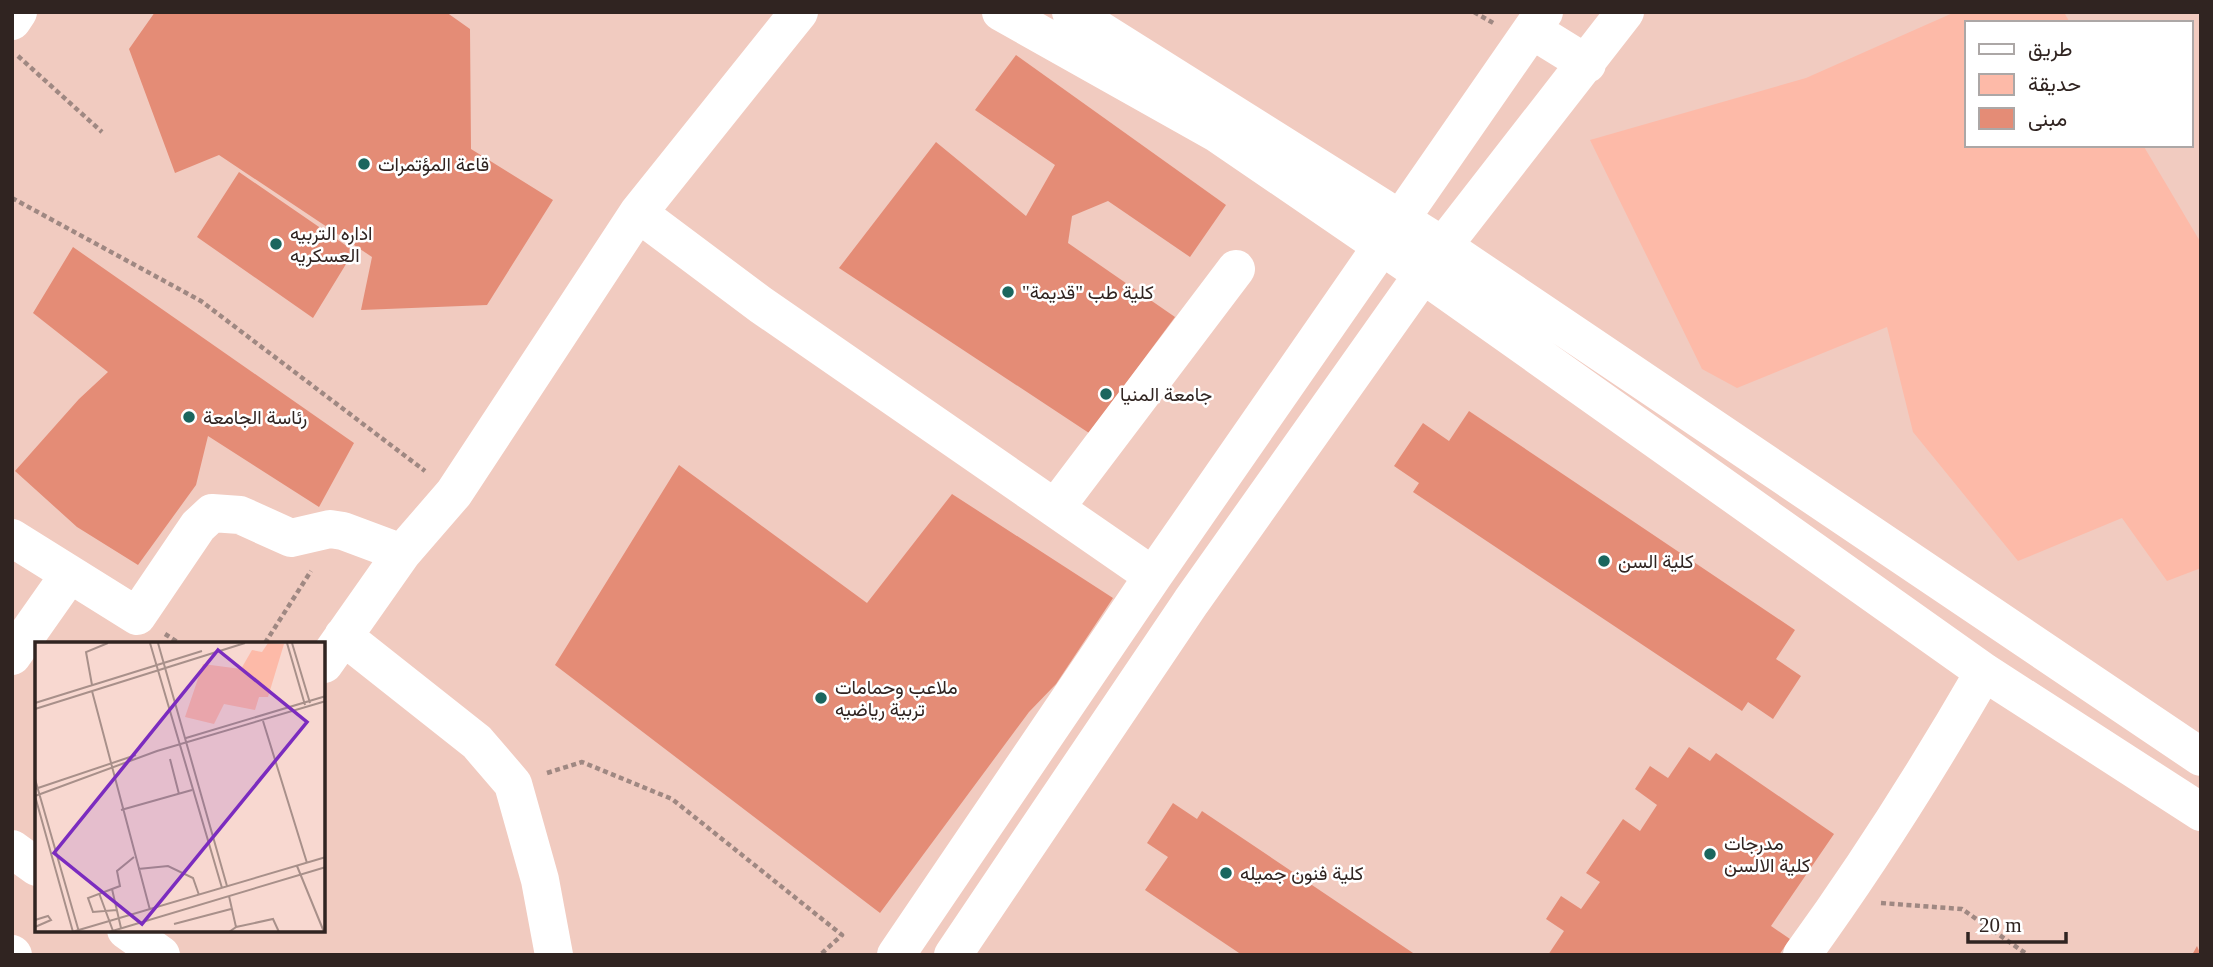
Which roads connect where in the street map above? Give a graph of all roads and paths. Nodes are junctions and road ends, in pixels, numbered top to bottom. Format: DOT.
graph roads {
  1 [pos="18,12"];
  2 [pos="799,12"];
  3 [pos="1001,12"];
  4 [pos="1071,12"];
  5 [pos="1625,12"];
  6 [pos="12,21"];
  7 [pos="1538,21"];
  8 [pos="12,51"];
  9 [pos="1587,64"];
  10 [pos="102,132"];
  11 [pos="12,198"];
  12 [pos="638,214"];
  13 [pos="1393,234"];
  14 [pos="1434,260"];
  15 [pos="1236,269"];
  16 [pos="1217,484"];
  17 [pos="454,493"];
  18 [pos="1261,505"];
  19 [pos="1056,507"];
  20 [pos="12,538"];
  21 [pos="402,553"];
  22 [pos="315,565"];
  23 [pos="69,575"];
  24 [pos="1153,576"];
  25 [pos="266,642"];
  26 [pos="333,650"];
  27 [pos="1100,653"];
  28 [pos="12,656"];
  29 [pos="1984,671"];
  30 [pos="1139,679"];
  31 [pos="2201,757"];
  32 [pos="513,784"];
  33 [pos="2201,812"];
  34 [pos="12,849"];
  35 [pos="35,866"];
  36 [pos="1842,900"];
  37 [pos="554,955"];
  38 [pos="820,955"];
  39 [pos="896,955"];
  40 [pos="953,955"];
  41 [pos="1802,955"];
  42 [pos="2028,955"];
  1 -- 6 [label="lane"];
  2 -- 12 [label="lane"];
  3 -- 13 [label="lane"];
  4 -- 13 [label="lane"];
  5 -- 9 [label="lane"];
  7 -- 9 [label="lane"];
  7 -- 13 [label="lane"];
  8 -- 10 [label="path"];
  9 -- 14 [label="lane"];
  11 -- 17 [label="path"];
  12 -- 17 [label="lane"];
  12 -- 19 [label="lane"];
  13 -- 14 [label="lane"];
  13 -- 16 [label="lane"];
  14 -- 18 [label="lane"];
  14 -- 29 [label="lane"];
  14 -- 31 [label="lane"];
  15 -- 19 [label="lane"];
  16 -- 18 [label="lane"];
  16 -- 24 [label="lane"];
  17 -- 21 [label="lane"];
  18 -- 30 [label="lane"];
  19 -- 24 [label="lane"];
  20 -- 23 [label="lane"];
  21 -- 23 [label="lane"];
  21 -- 26 [label="lane"];
  22 -- 25 [label="path"];
  23 -- 28 [label="lane"];
  24 -- 27 [label="lane"];
  26 -- 32 [label="lane"];
  27 -- 30 [label="lane"];
  27 -- 39 [label="lane"];
  29 -- 33 [label="lane"];
  29 -- 36 [label="lane"];
  30 -- 40 [label="lane"];
  32 -- 37 [label="lane"];
  32 -- 38 [label="path"];
  34 -- 35 [label="lane"];
  36 -- 41 [label="lane"];
  36 -- 42 [label="path"];
}
